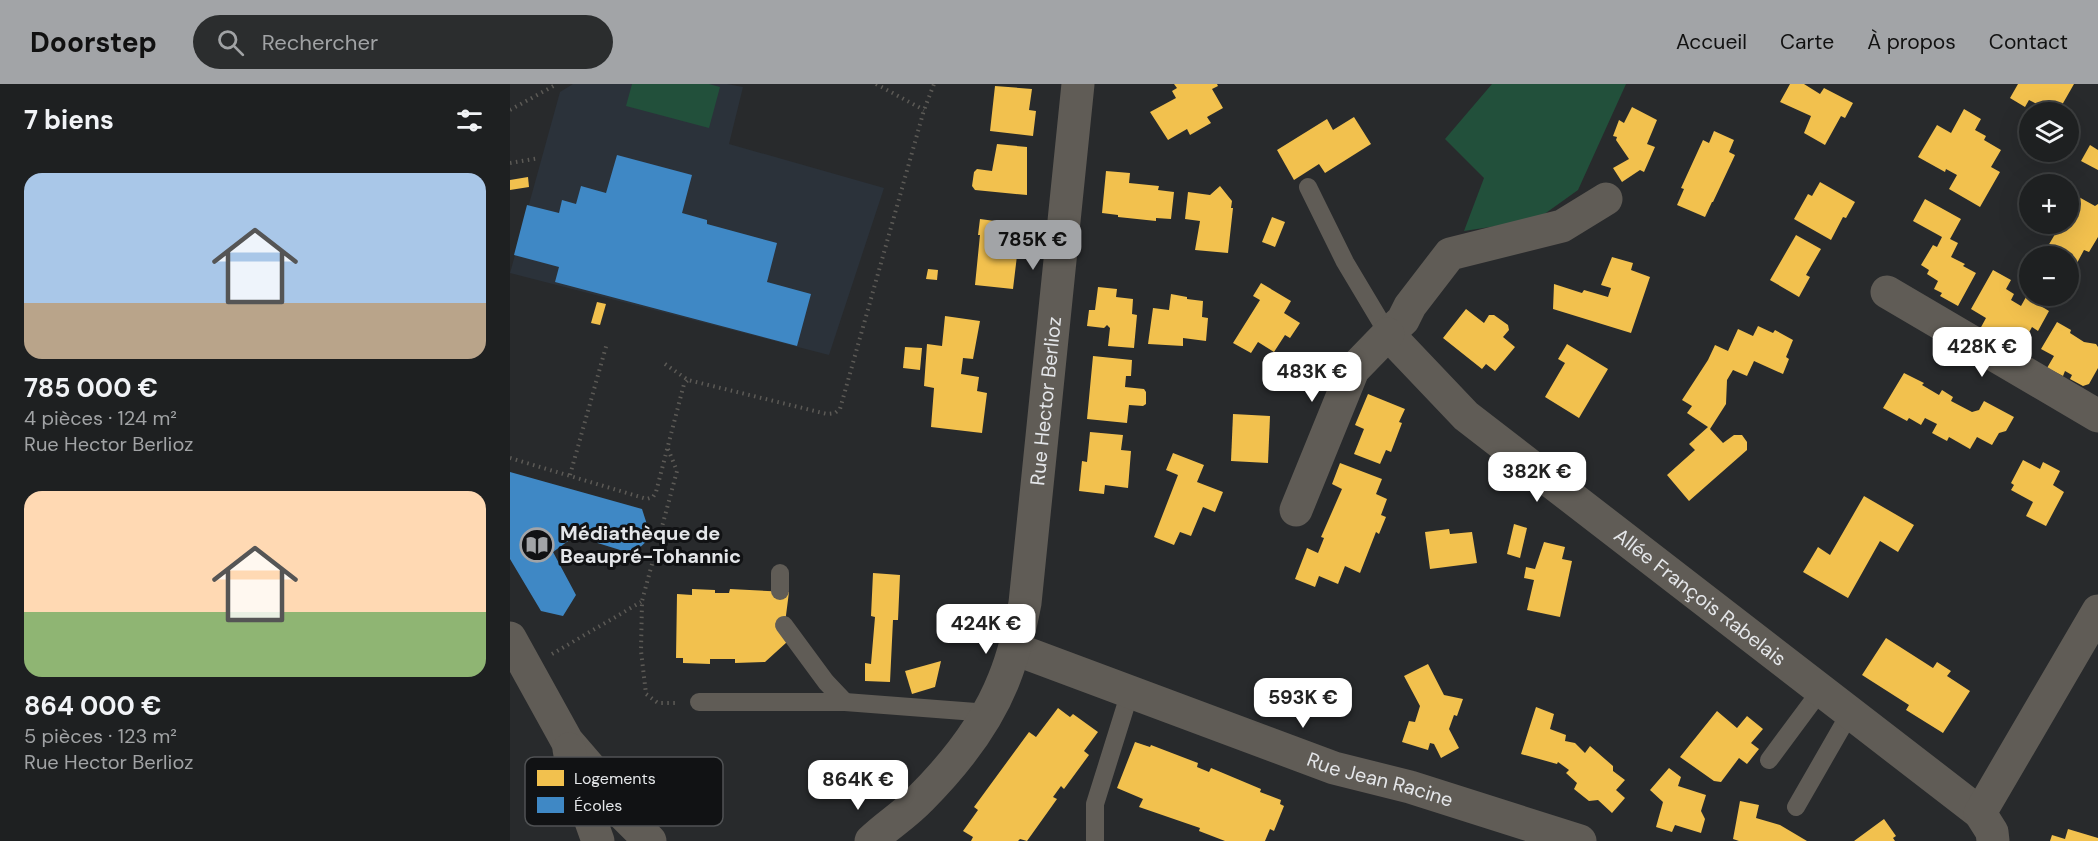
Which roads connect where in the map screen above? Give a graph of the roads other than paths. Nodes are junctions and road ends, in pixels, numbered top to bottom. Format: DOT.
graph roads {
  1 [pos="1078,84"];
  2 [pos="1308,186"];
  3 [pos="1606,199"];
  4 [pos="1887,292"];
  5 [pos="1388,334"];
  6 [pos="2098,416"];
  7 [pos="1296,510"];
  8 [pos="2098,611"];
  9 [pos="784,625"];
  10 [pos="510,638"];
  11 [pos="1015,650"];
  12 [pos="1821,690"];
  13 [pos="1130,692"];
  14 [pos="699,702"];
  15 [pos="845,702"];
  16 [pos="988,713"];
  17 [pos="1850,713"];
  18 [pos="567,741"];
  19 [pos="570,757"];
  20 [pos="581,757"];
  21 [pos="1769,760"];
  22 [pos="1796,807"];
  23 [pos="593,826"];
  24 [pos="635,826"];
  25 [pos="1987,827"];
  26 [pos="877,834"];
  27 [pos="598,841"];
  28 [pos="650,841"];
  29 [pos="851,841"];
  30 [pos="1095,841"];
  31 [pos="1580,841"];
  1 -- 11 [label="street, Rue Hector Berlioz"];
  2 -- 5 [label="lane"];
  3 -- 5 [label="street"];
  4 -- 6 [label="street"];
  5 -- 7 [label="street"];
  5 -- 12 [label="street, Allée François Rabelais"];
  8 -- 25 [label="street"];
  9 -- 15 [label="lane"];
  10 -- 18 [label="street"];
  11 -- 13 [label="street, Rue Jean Racine"];
  11 -- 16 [label="street, Rue Hector Berlioz"];
  12 -- 17 [label="street, Allée François Rabelais"];
  12 -- 21 [label="lane"];
  13 -- 30 [label="lane"];
  13 -- 31 [label="street, Rue Jean Racine"];
  14 -- 15 [label="lane"];
  15 -- 16 [label="lane"];
  16 -- 26 [label="street, Rue Hector Berlioz"];
  17 -- 22 [label="lane"];
  17 -- 25 [label="street, Allée François Rabelais"];
  18 -- 19 [label="street"];
  18 -- 20 [label="street"];
  23 -- 27 [label="street"];
  24 -- 28 [label="street"];
  26 -- 29 [label="street, Rue Hector Berlioz"];
}
